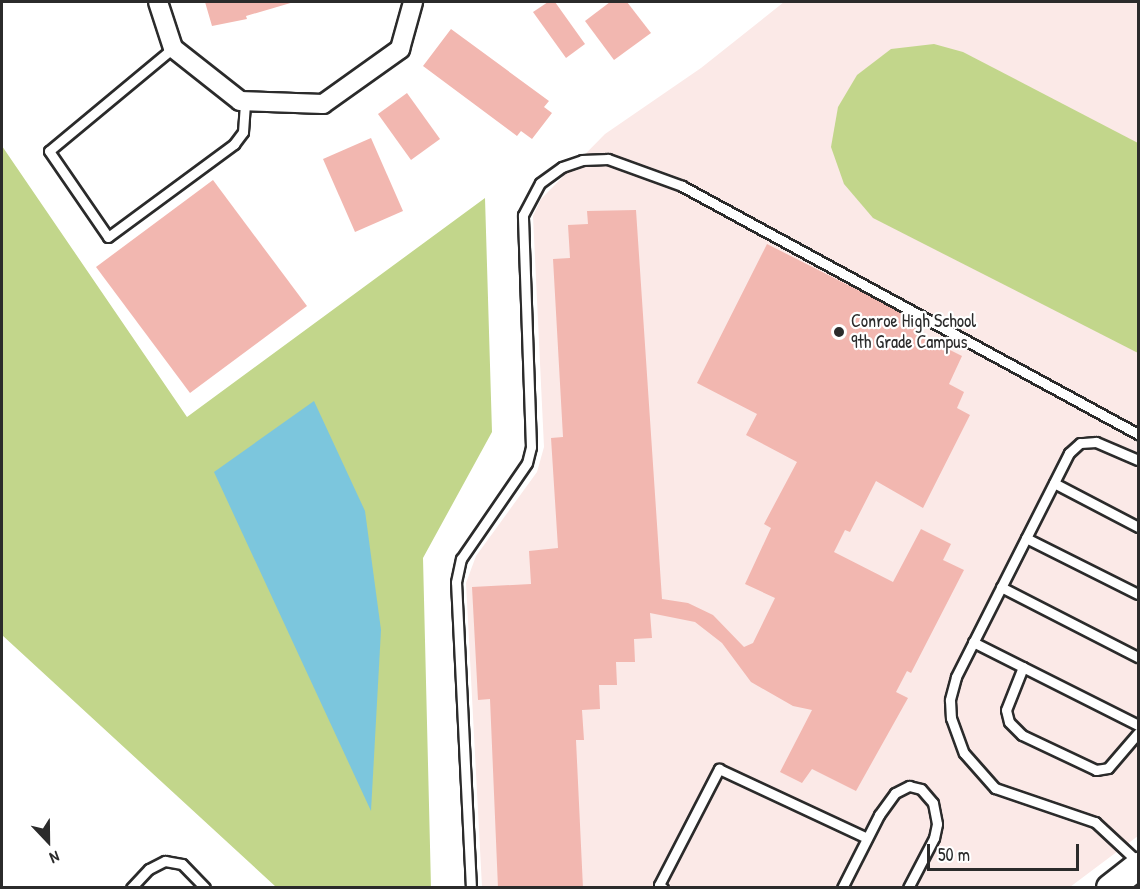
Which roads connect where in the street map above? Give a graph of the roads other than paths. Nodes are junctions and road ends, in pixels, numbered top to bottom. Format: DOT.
graph roads {
  1 [pos="158,2"];
  2 [pos="413,2"];
  3 [pos="173,48"];
  4 [pos="246,101"];
  5 [pos="1138,434"];
  6 [pos="1138,460"];
  7 [pos="1054,483"];
  8 [pos="1138,528"];
  9 [pos="1026,538"];
  10 [pos="1001,587"];
  11 [pos="1138,594"];
  12 [pos="974,642"];
  13 [pos="1138,657"];
  14 [pos="1023,667"];
  15 [pos="1138,725"];
  16 [pos="1138,733"];
  17 [pos="867,838"];
  18 [pos="1138,864"];
  19 [pos="131,888"];
  20 [pos="205,888"];
  21 [pos="471,888"];
  22 [pos="663,888"];
  23 [pos="842,888"];
  24 [pos="908,888"];
  25 [pos="1110,888"];
  1 -- 3 [label="street"];
  2 -- 4 [label="street"];
  3 -- 4 [label="street"];
  3 -- 4 [label="lane"];
  5 -- 21 [label="lane"];
  6 -- 7 [label="lane"];
  7 -- 8 [label="lane"];
  7 -- 9 [label="lane"];
  9 -- 10 [label="lane"];
  9 -- 11 [label="lane"];
  10 -- 12 [label="lane"];
  10 -- 13 [label="lane"];
  12 -- 14 [label="lane"];
  12 -- 18 [label="lane"];
  14 -- 15 [label="lane"];
  14 -- 16 [label="lane"];
  17 -- 22 [label="lane"];
  17 -- 23 [label="lane"];
  17 -- 24 [label="lane"];
  18 -- 25 [label="street"];
  19 -- 20 [label="lane"];
}
